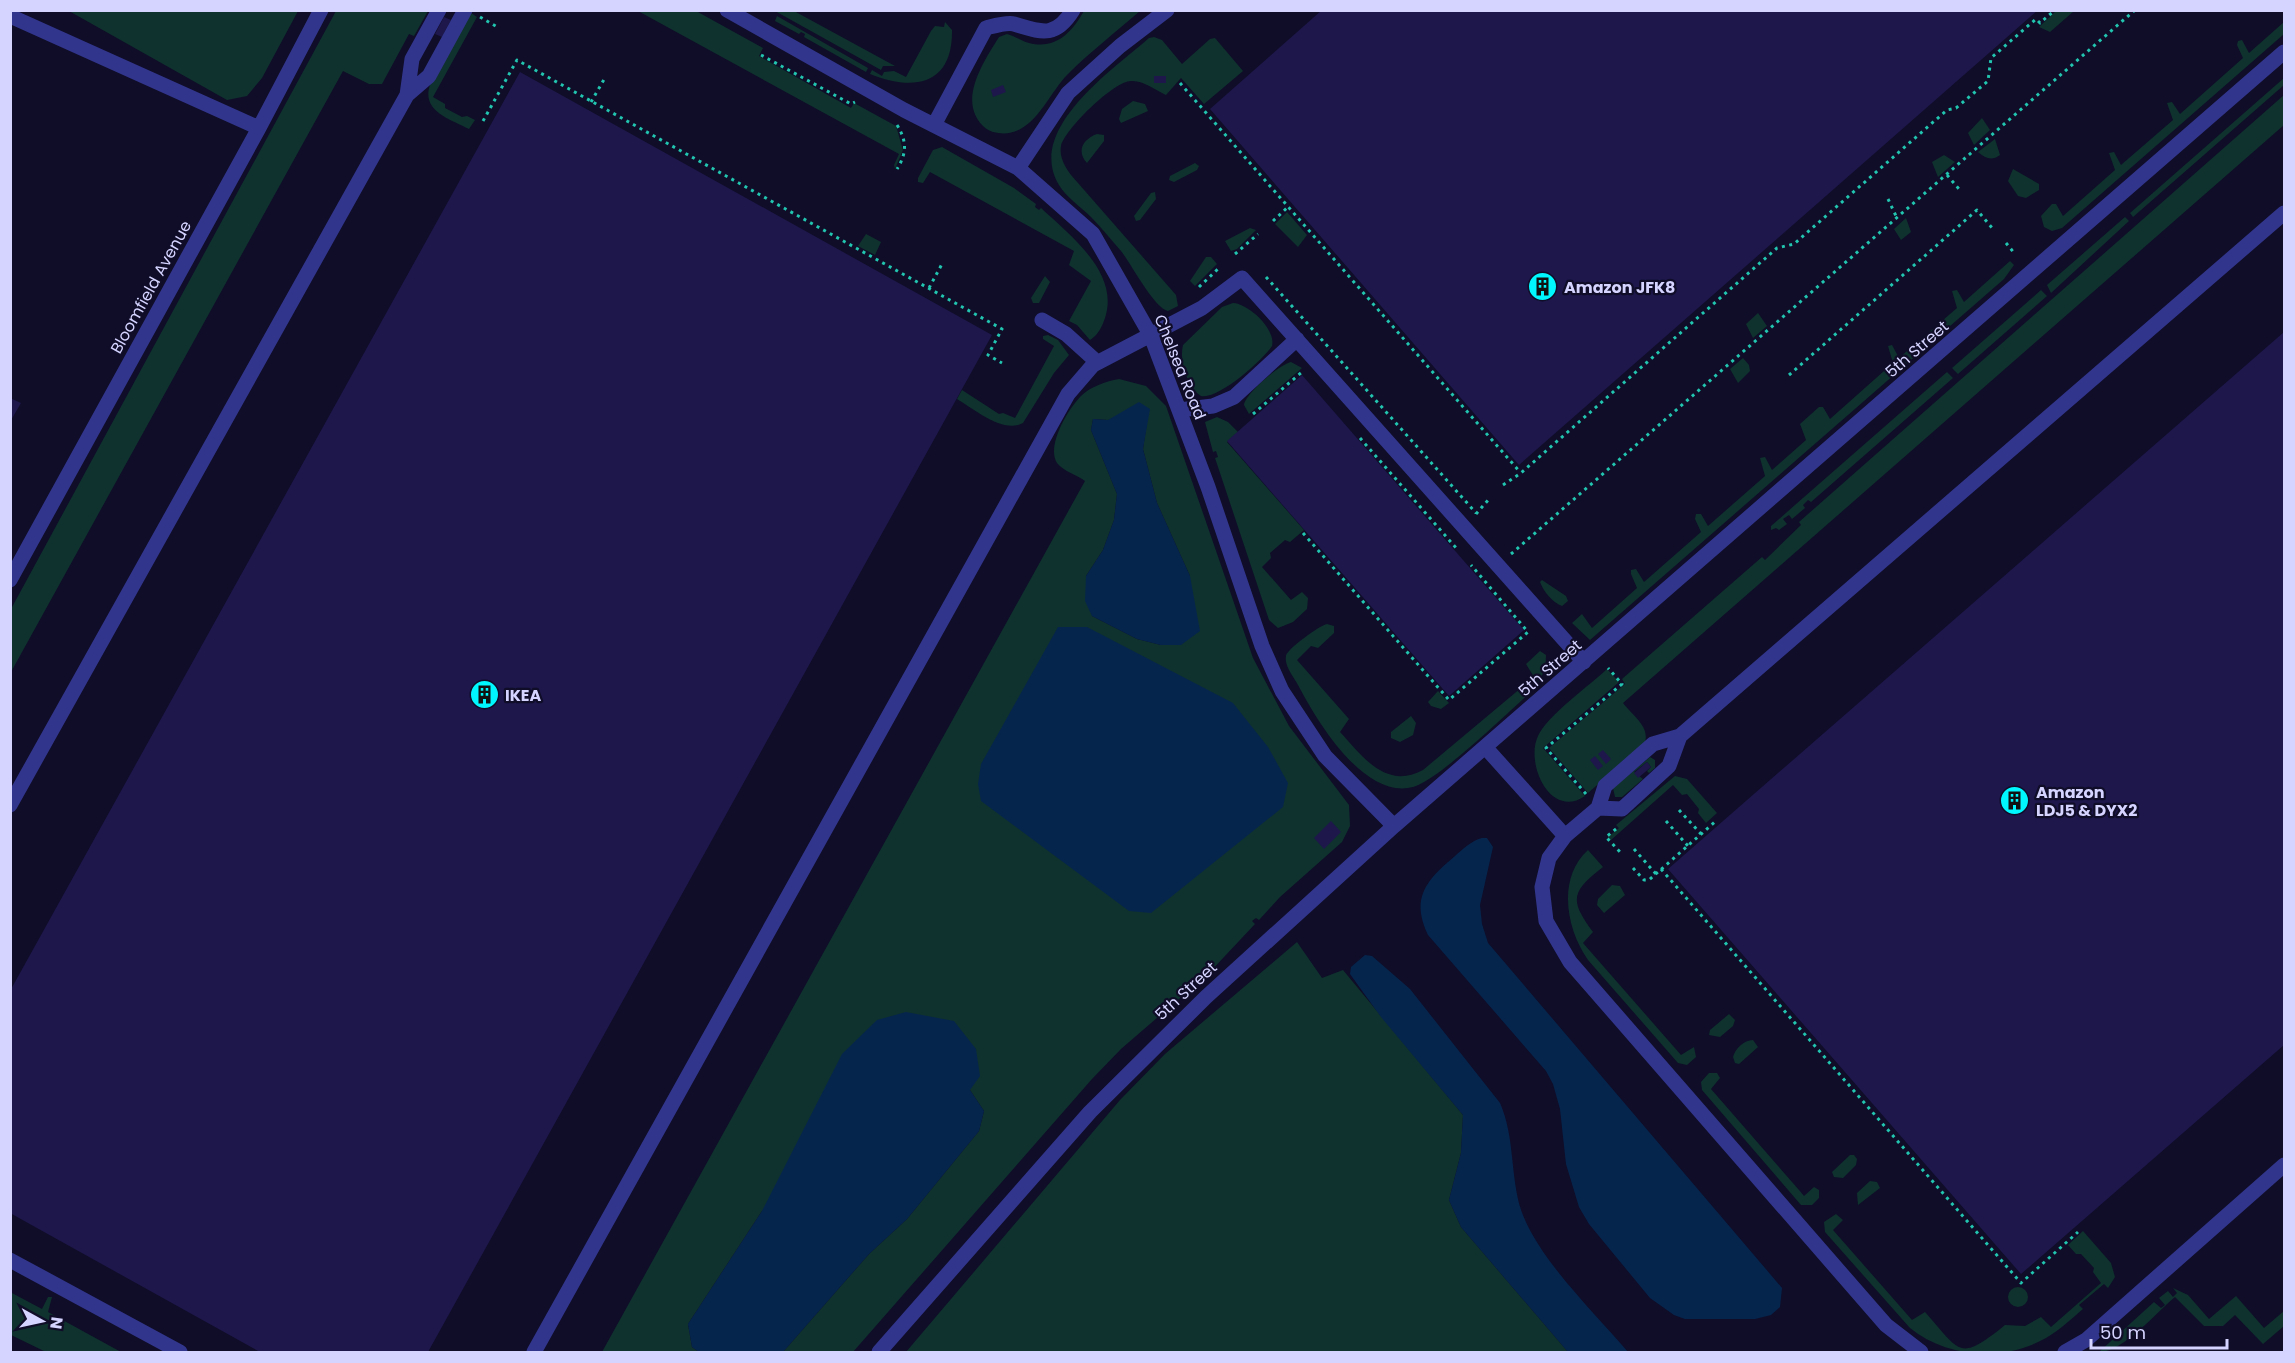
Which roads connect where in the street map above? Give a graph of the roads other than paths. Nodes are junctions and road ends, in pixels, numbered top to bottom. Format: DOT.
graph roads {
  1 [pos="321,10"];
  2 [pos="440,10"];
  3 [pos="727,10"];
  4 [pos="1073,10"];
  5 [pos="1167,10"];
  6 [pos="471,13"];
  7 [pos="10,16"];
  8 [pos="2284,52"];
  9 [pos="407,95"];
  10 [pos="934,125"];
  11 [pos="259,128"];
  12 [pos="1018,168"];
  13 [pos="2284,213"];
  14 [pos="1042,321"];
  15 [pos="1152,336"];
  16 [pos="1297,339"];
  17 [pos="1097,362"];
  18 [pos="1179,410"];
  19 [pos="10,580"];
  20 [pos="1584,662"];
  21 [pos="1680,736"];
  22 [pos="1486,748"];
  23 [pos="10,805"];
  24 [pos="1598,808"];
  25 [pos="1394,826"];
  26 [pos="1565,836"];
  27 [pos="2284,1165"];
  28 [pos="10,1260"];
  29 [pos="180,1353"];
  30 [pos="534,1353"];
  31 [pos="879,1353"];
  32 [pos="1921,1353"];
  33 [pos="2065,1353"];
  1 -- 11 [label="street, Bloomfield Avenue"];
  2 -- 9 [label="street"];
  3 -- 10 [label="street, Chelsea Road"];
  4 -- 10 [label="street"];
  5 -- 12 [label="street"];
  6 -- 9 [label="street"];
  7 -- 11 [label="street"];
  8 -- 20 [label="street, 5th Street"];
  9 -- 23 [label="street"];
  10 -- 12 [label="street, Chelsea Road"];
  11 -- 19 [label="street, Bloomfield Avenue"];
  12 -- 15 [label="street, Chelsea Road"];
  13 -- 21 [label="street"];
  14 -- 17 [label="street"];
  15 -- 16 [label="street"];
  15 -- 17 [label="street"];
  15 -- 18 [label="street, Chelsea Road"];
  16 -- 18 [label="street"];
  16 -- 20 [label="street"];
  17 -- 30 [label="street"];
  18 -- 25 [label="street, Chelsea Road"];
  20 -- 22 [label="street, 5th Street"];
  21 -- 24 [label="street"];
  21 -- 24 [label="street"];
  22 -- 25 [label="street, 5th Street"];
  22 -- 26 [label="street"];
  24 -- 26 [label="street"];
  25 -- 31 [label="street, 5th Street"];
  26 -- 32 [label="street"];
  27 -- 33 [label="street"];
  28 -- 29 [label="street"];
}
